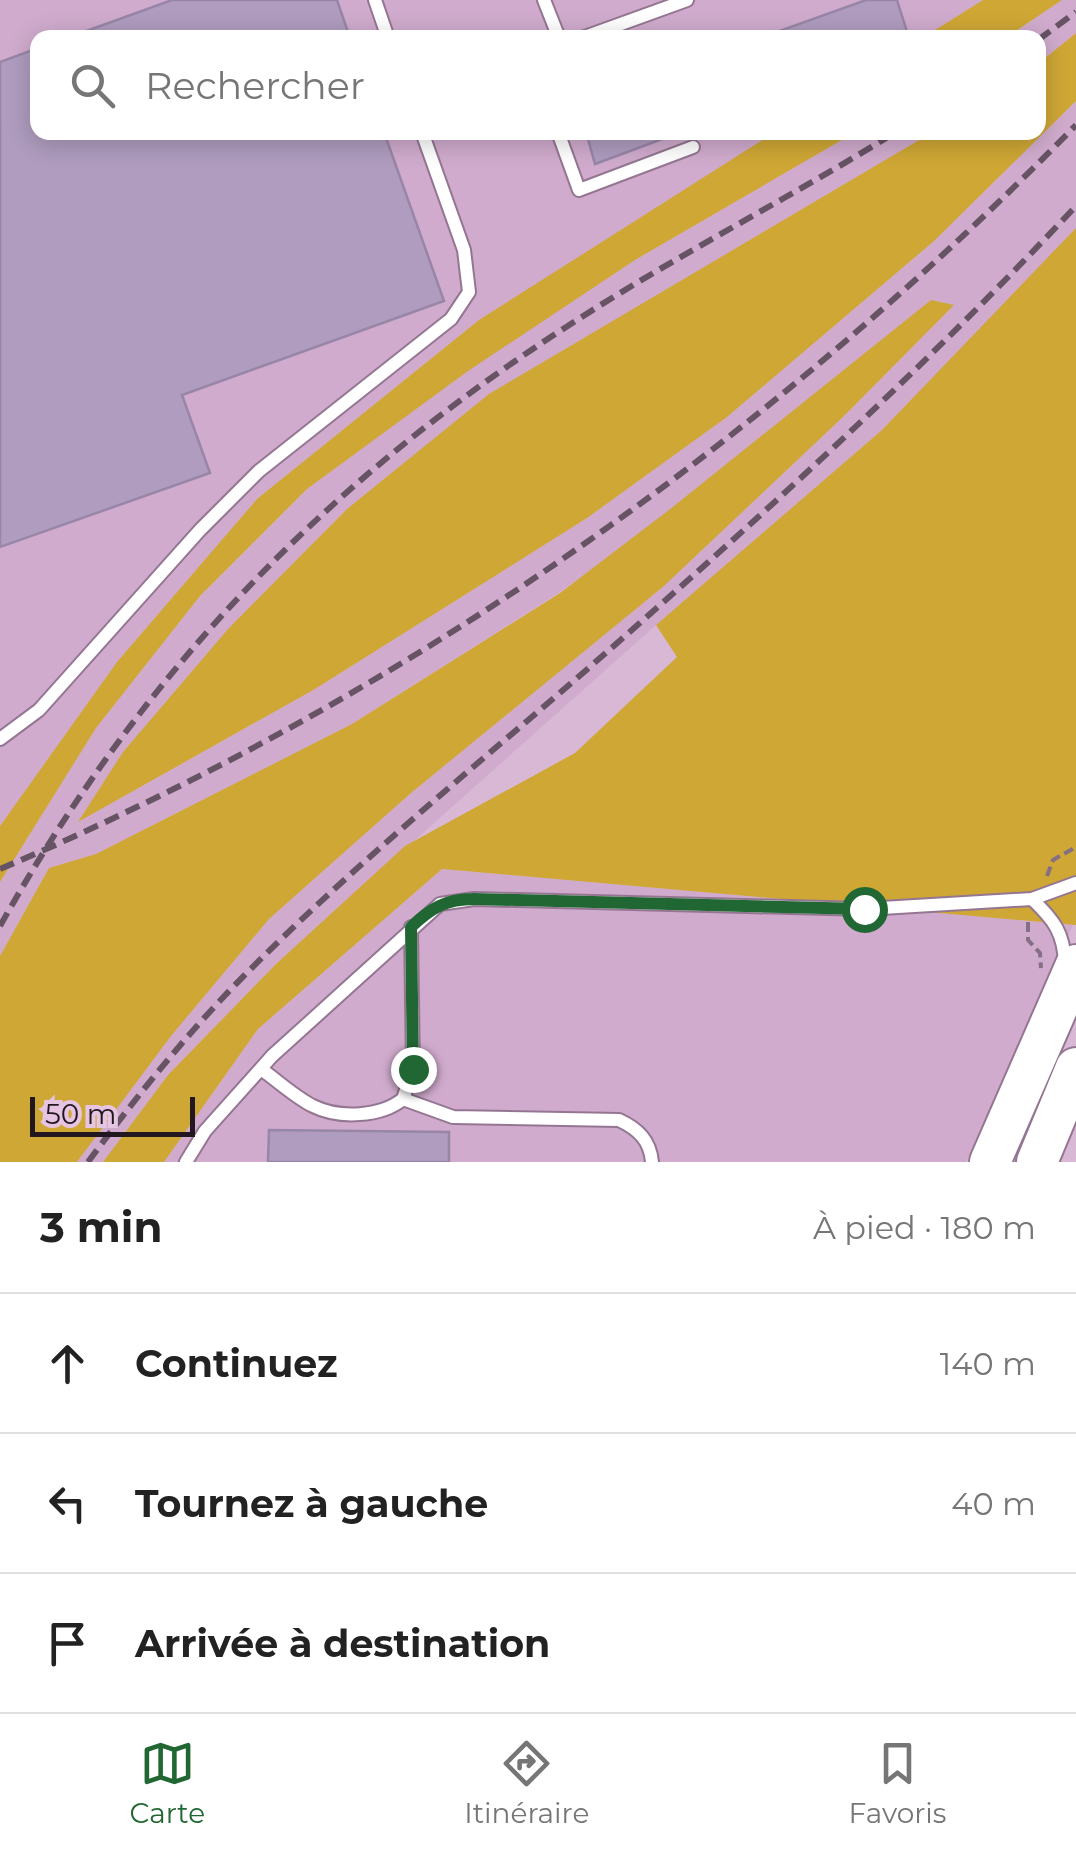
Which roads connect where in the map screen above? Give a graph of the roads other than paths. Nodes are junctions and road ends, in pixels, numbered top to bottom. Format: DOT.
graph roads {
  1 [pos="375,0"];
  2 [pos="544,0"];
  3 [pos="688,0"];
  4 [pos="385,30"];
  5 [pos="556,30"];
  6 [pos="604,30"];
  7 [pos="425,140"];
  8 [pos="561,140"];
  9 [pos="693,147"];
  10 [pos="1,737"];
  11 [pos="1076,883"];
  12 [pos="1036,899"];
  13 [pos="411,927"];
  14 [pos="1059,968"];
  15 [pos="1057,1011"];
  16 [pos="1076,1068"];
  17 [pos="261,1069"];
  18 [pos="403,1098"];
  19 [pos="186,1162"];
  20 [pos="652,1162"];
  21 [pos="990,1162"];
  22 [pos="1037,1162"];
  1 -- 4 [label="lane"];
  2 -- 5 [label="lane"];
  3 -- 6 [label="lane"];
  7 -- 10 [label="lane"];
  8 -- 9 [label="lane"];
  11 -- 12 [label="lane"];
  12 -- 13 [label="lane"];
  12 -- 15 [label="lane"];
  13 -- 17 [label="lane"];
  13 -- 18 [label="lane"];
  14 -- 15 [label="main road"];
  15 -- 21 [label="main road"];
  16 -- 22 [label="main road"];
  17 -- 18 [label="lane"];
  17 -- 19 [label="lane"];
  18 -- 20 [label="lane"];
}
